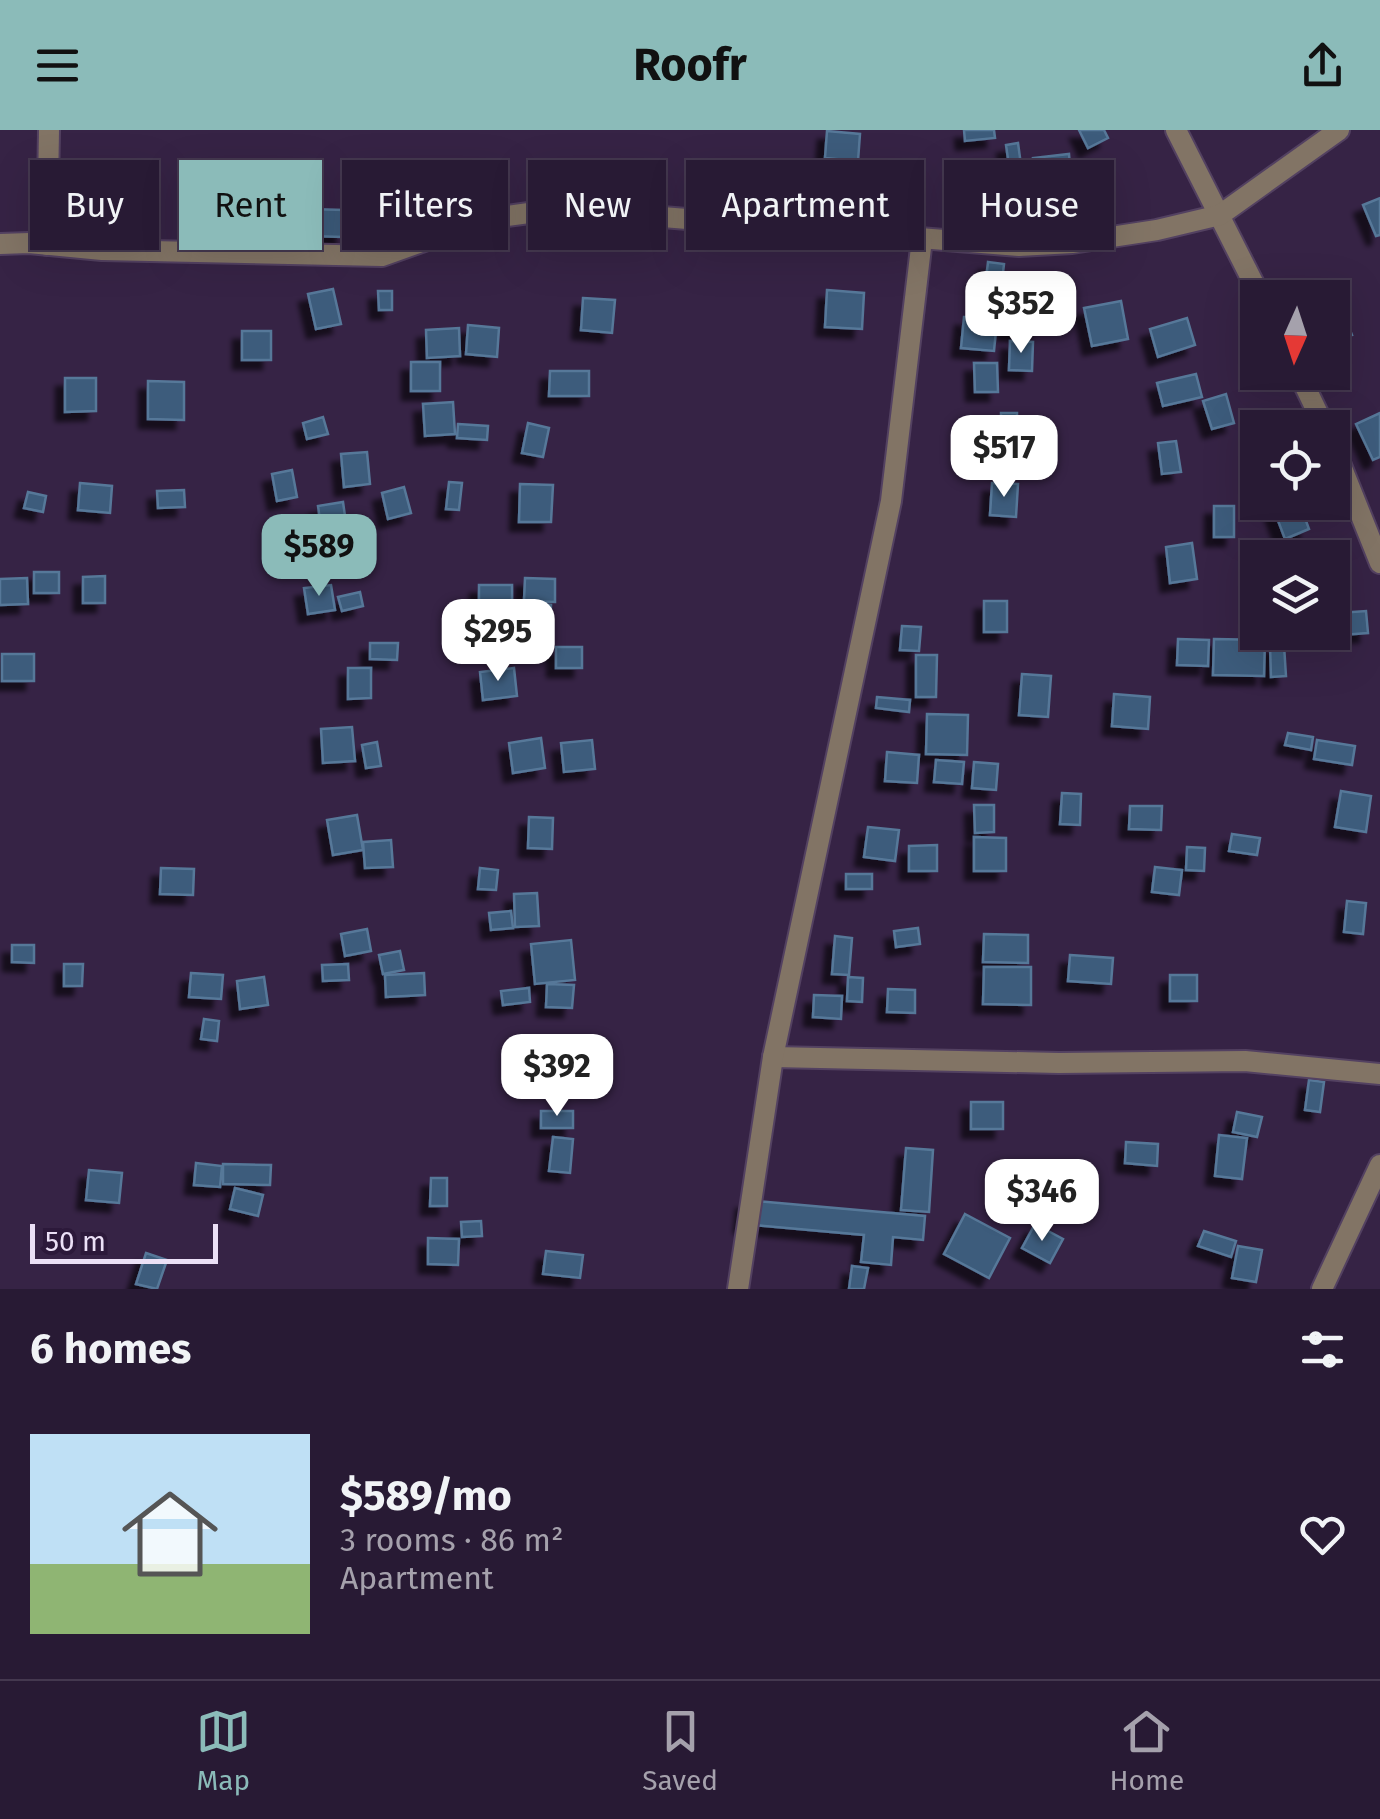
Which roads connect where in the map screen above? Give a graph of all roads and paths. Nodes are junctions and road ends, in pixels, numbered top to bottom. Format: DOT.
graph roads {
  1 [pos="49,130"];
  2 [pos="1176,130"];
  3 [pos="1339,130"];
  4 [pos="49,160"];
  5 [pos="1220,216"];
  6 [pos="686,219"];
  7 [pos="924,239"];
  8 [pos="0,244"];
  9 [pos="30,245"];
  10 [pos="102,250"];
  11 [pos="921,250"];
  12 [pos="1252,280"];
  13 [pos="1350,488"];
  14 [pos="1380,562"];
  15 [pos="773,1057"];
  16 [pos="1380,1074"];
  17 [pos="1380,1165"];
  18 [pos="738,1289"];
  19 [pos="1322,1289"];
  1 -- 4 [label="street"];
  2 -- 5 [label="street"];
  3 -- 5 [label="street"];
  5 -- 7 [label="street"];
  5 -- 12 [label="street"];
  6 -- 10 [label="street"];
  8 -- 9 [label="street"];
  11 -- 15 [label="street"];
  13 -- 14 [label="street"];
  15 -- 16 [label="street"];
  15 -- 18 [label="street"];
  17 -- 19 [label="street"];
}
